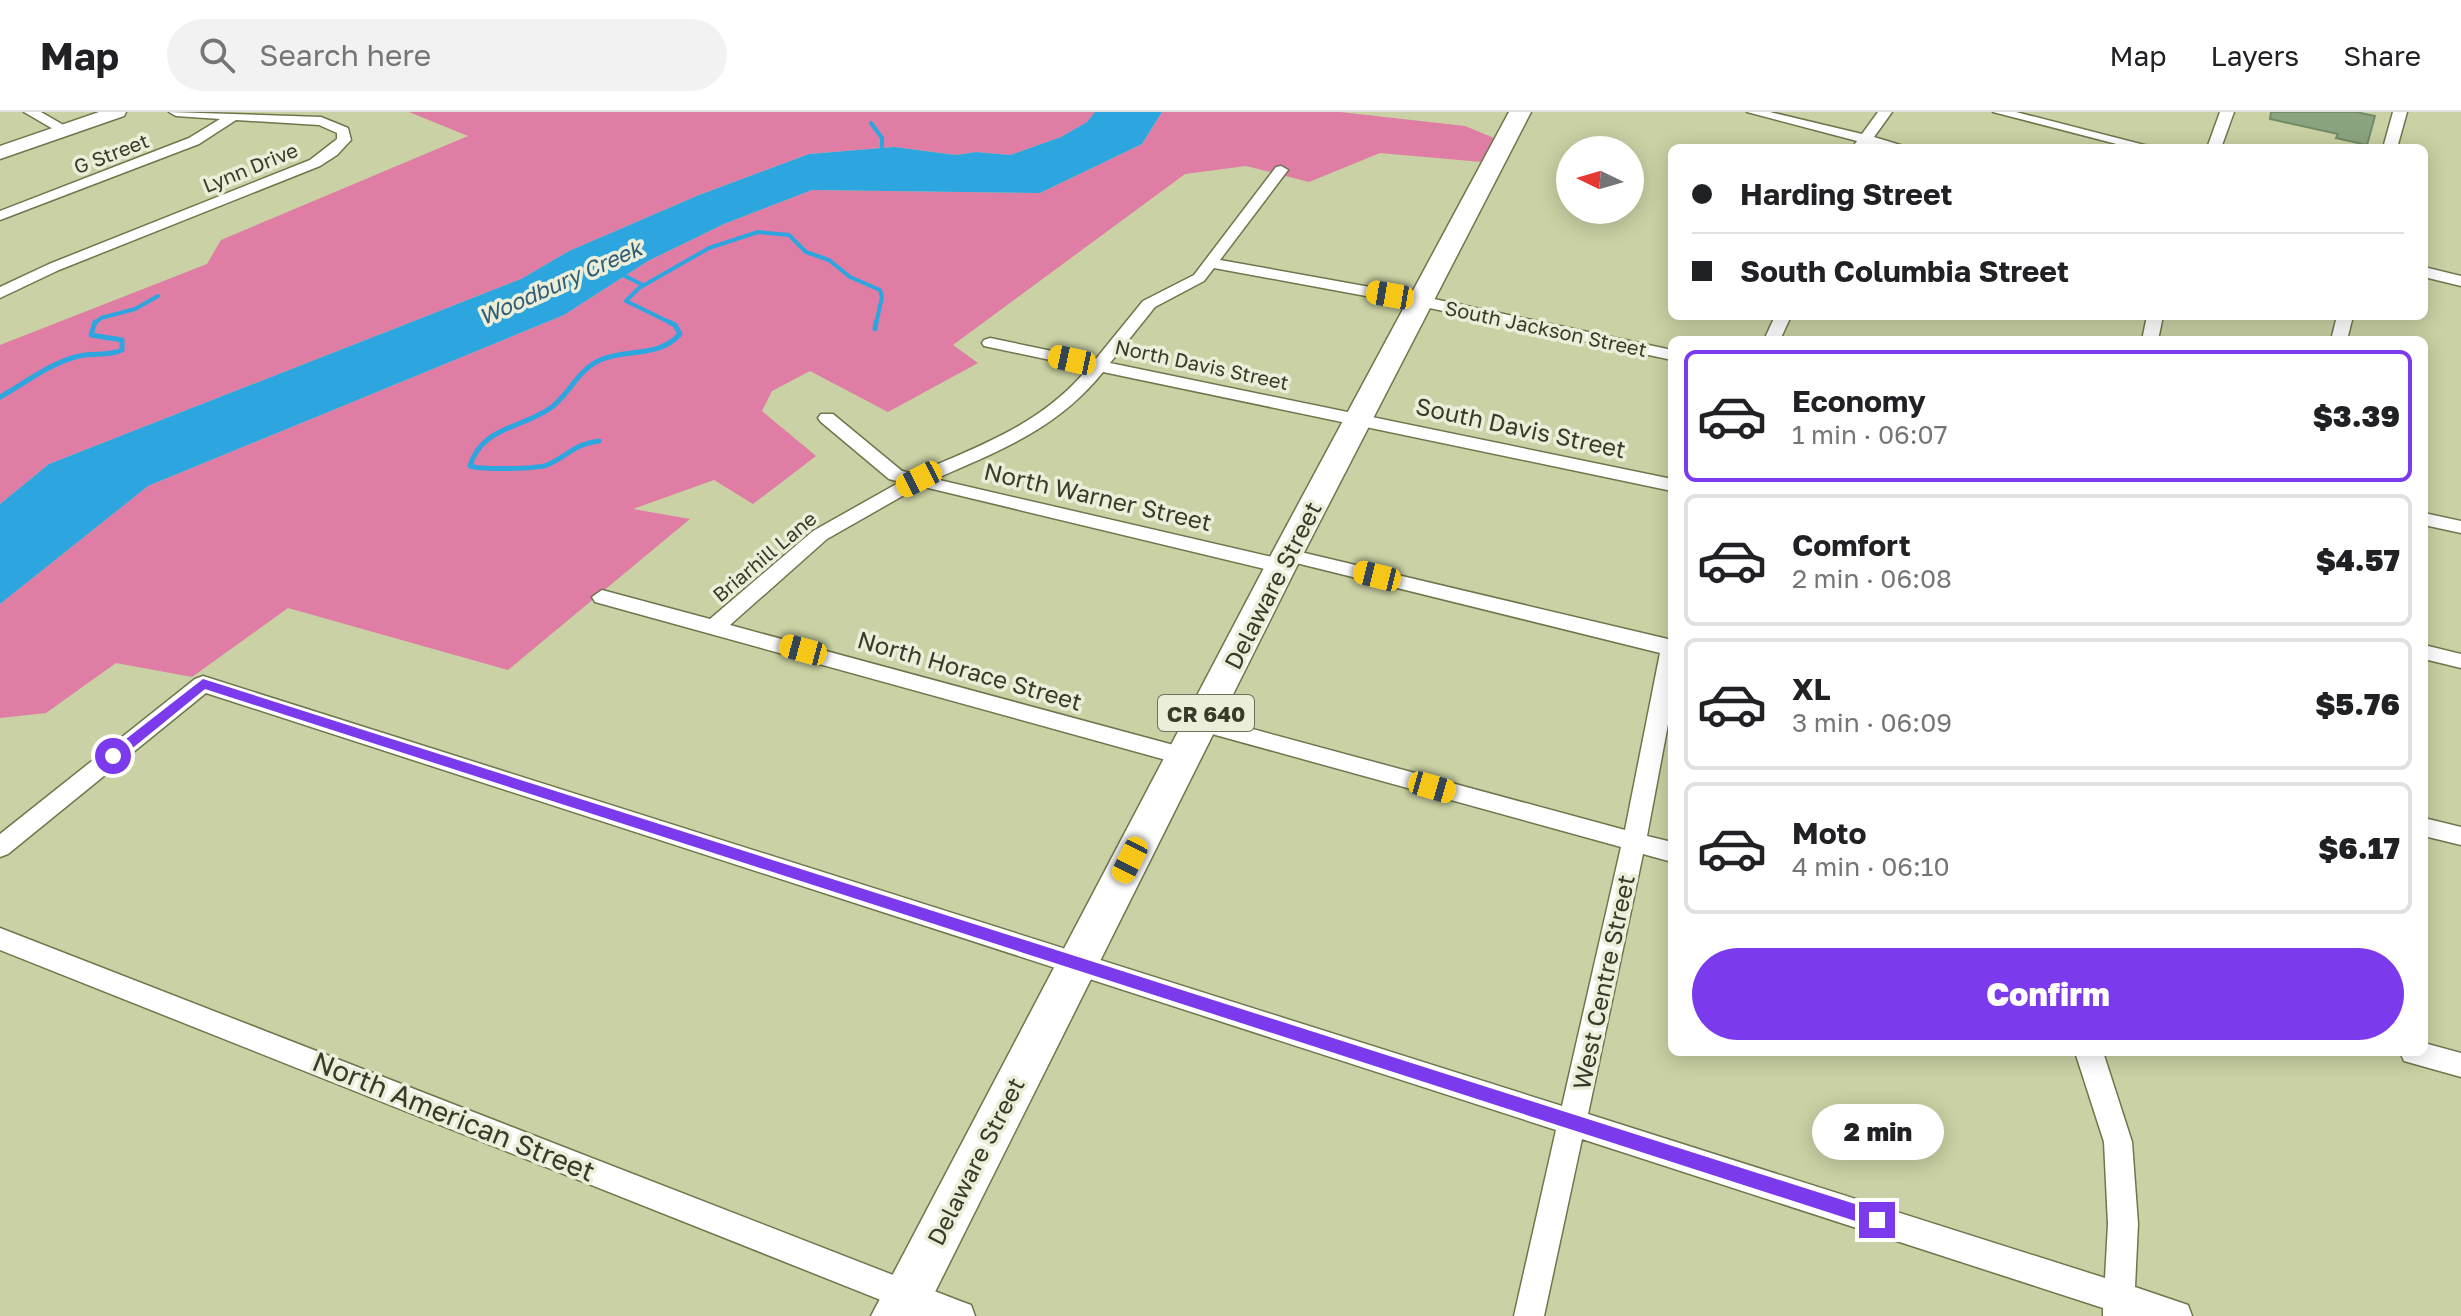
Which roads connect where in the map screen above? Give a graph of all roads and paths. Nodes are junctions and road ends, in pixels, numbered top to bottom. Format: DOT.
graph roads {
  1 [pos="31,112"];
  2 [pos="117,112"];
  3 [pos="176,112"];
  4 [pos="1520,112"];
  5 [pos="1754,112"];
  6 [pos="1885,112"];
  7 [pos="2000,112"];
  8 [pos="2227,112"];
  9 [pos="2400,112"];
  10 [pos="231,117"];
  11 [pos="65,130"];
  12 [pos="1861,143"];
  13 [pos="2132,144"];
  14 [pos="2215,144"];
  15 [pos="2391,144"];
  16 [pos="0,153"];
  17 [pos="1281,170"];
  18 [pos="0,216"];
  19 [pos="1211,263"];
  20 [pos="2428,273"];
  21 [pos="2461,281"];
  22 [pos="0,293"];
  23 [pos="1420,301"];
  24 [pos="990,343"];
  25 [pos="1668,354"];
  26 [pos="1100,366"];
  27 [pos="827,418"];
  28 [pos="1358,419"];
  29 [pos="919,479"];
  30 [pos="1668,484"];
  31 [pos="2428,520"];
  32 [pos="2461,527"];
  33 [pos="1284,560"];
  34 [pos="602,597"];
  35 [pos="715,626"];
  36 [pos="1668,647"];
  37 [pos="2428,653"];
  38 [pos="2461,661"];
  39 [pos="1668,668"];
  40 [pos="1201,723"];
  41 [pos="1184,756"];
  42 [pos="2428,828"];
  43 [pos="2461,836"];
  44 [pos="1634,842"];
  45 [pos="0,847"];
  46 [pos="1668,851"];
  47 [pos="0,939"];
  48 [pos="1077,964"];
  49 [pos="2090,1056"];
  50 [pos="2428,1056"];
  51 [pos="2461,1065"];
  52 [pos="1572,1122"];
  53 [pos="901,1305"];
  54 [pos="2119,1307"];
  55 [pos="960,1316"];
  56 [pos="1529,1316"];
  57 [pos="2177,1316"];
  1 -- 11 [label="street"];
  2 -- 11 [label="street"];
  3 -- 10 [label="street, Lynn Drive"];
  4 -- 23 [label="main road, Delaware Street / CR 640"];
  5 -- 12 [label="street"];
  6 -- 12 [label="street"];
  7 -- 13 [label="street"];
  8 -- 14 [label="street"];
  9 -- 15 [label="street"];
  10 -- 18 [label="street, G Street"];
  10 -- 22 [label="street, Lynn Drive"];
  11 -- 16 [label="street"];
  17 -- 19 [label="street, Briarhill Lane"];
  19 -- 23 [label="street, South Jackson Street"];
  19 -- 26 [label="street, Briarhill Lane"];
  20 -- 21 [label="street"];
  23 -- 25 [label="street, South Jackson Street"];
  23 -- 28 [label="main road, Delaware Street / CR 640"];
  24 -- 26 [label="street, North Davis Street"];
  26 -- 28 [label="street, North Davis Street"];
  26 -- 29 [label="street, Briarhill Lane"];
  27 -- 29 [label="street, North Warner Street"];
  28 -- 30 [label="street, South Davis Street"];
  28 -- 33 [label="main road, Delaware Street / CR 640"];
  29 -- 33 [label="street, North Warner Street"];
  29 -- 35 [label="street, Briarhill Lane"];
  31 -- 32 [label="street"];
  33 -- 36 [label="street, North Warner Street"];
  33 -- 40 [label="main road, Delaware Street / CR 640"];
  34 -- 35 [label="street, North Horace Street"];
  35 -- 41 [label="street, North Horace Street"];
  37 -- 38 [label="street"];
  39 -- 44 [label="street, West Centre Street"];
  40 -- 41 [label="main road, Delaware Street / CR 640"];
  40 -- 44 [label="street"];
  41 -- 48 [label="main road, Delaware Street / CR 640"];
  42 -- 43 [label="street"];
  44 -- 46 [label="street"];
  44 -- 52 [label="street, West Centre Street"];
  45 -- 48 [label="street"];
  47 -- 53 [label="street, North American Street"];
  48 -- 52 [label="street"];
  48 -- 53 [label="main road, Delaware Street / CR 640"];
  49 -- 54 [label="street"];
  50 -- 51 [label="street"];
  52 -- 54 [label="street"];
  52 -- 56 [label="street, West Centre Street"];
  53 -- 55 [label="street, North American Street"];
  54 -- 57 [label="street"];
}
